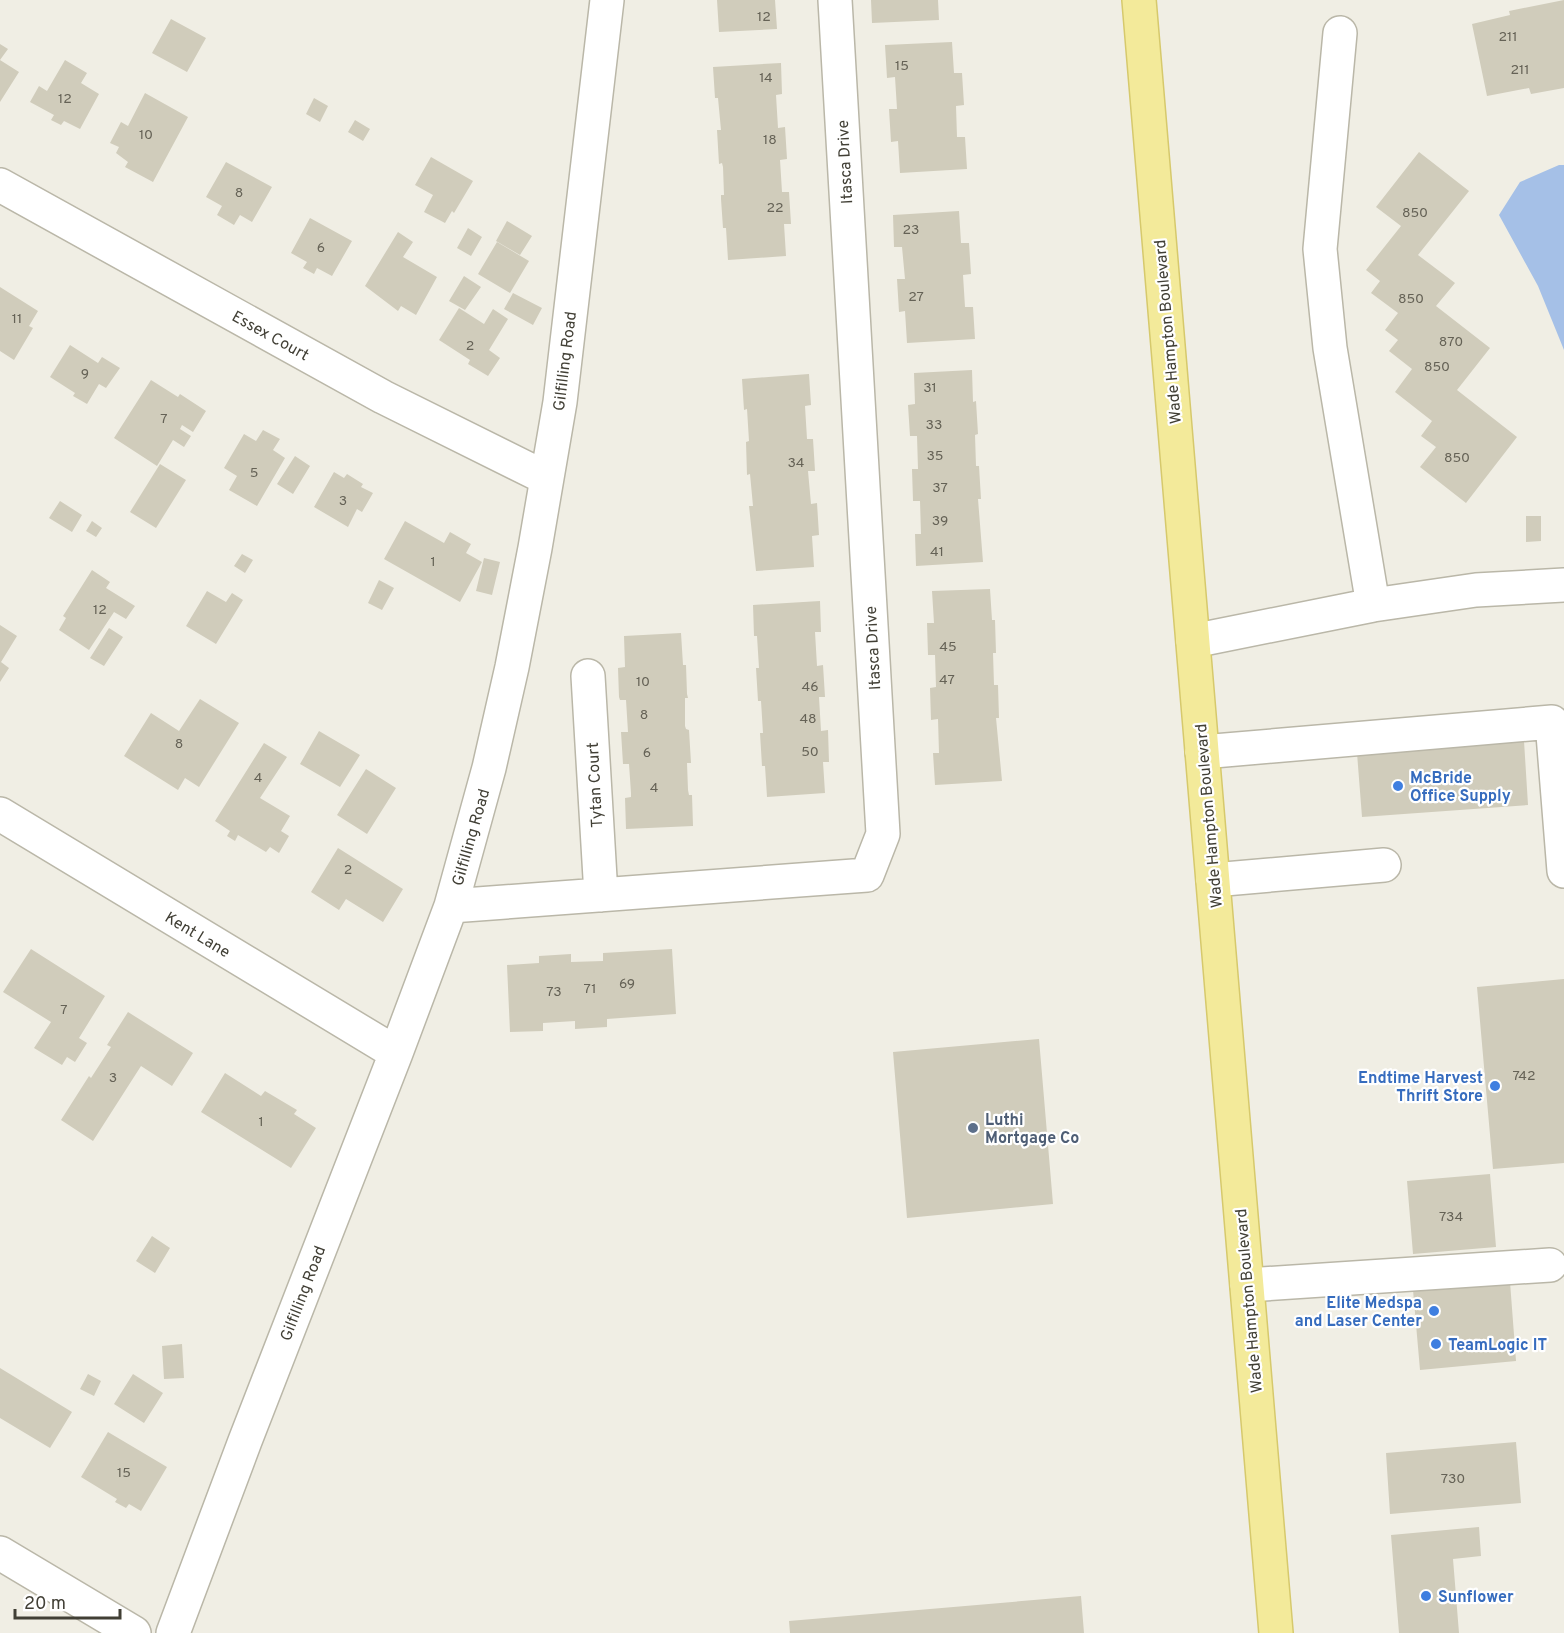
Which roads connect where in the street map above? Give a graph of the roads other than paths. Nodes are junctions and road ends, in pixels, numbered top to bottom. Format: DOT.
graph roads {
  1 [pos="607,0"];
  2 [pos="835,0"];
  3 [pos="1139,0"];
  4 [pos="1340,33"];
  5 [pos="0,185"];
  6 [pos="546,478"];
  7 [pos="1564,585"];
  8 [pos="1373,605"];
  9 [pos="1193,641"];
  10 [pos="588,676"];
  11 [pos="1202,752"];
  12 [pos="0,814"];
  13 [pos="1384,864"];
  14 [pos="1564,871"];
  15 [pos="1213,880"];
  16 [pos="601,894"];
  17 [pos="451,906"];
  18 [pos="396,1053"];
  19 [pos="1550,1265"];
  20 [pos="1247,1285"];
  21 [pos="0,1553"];
  22 [pos="134,1633"];
  23 [pos="173,1633"];
  24 [pos="1276,1633"];
  1 -- 6 [label="street, Gilfilling Road"];
  2 -- 16 [label="street, Itasca Drive"];
  3 -- 9 [label="main road, Wade Hampton Boulevard"];
  4 -- 8 [label="street"];
  5 -- 6 [label="street, Essex Court"];
  6 -- 17 [label="street, Gilfilling Road"];
  7 -- 8 [label="street"];
  8 -- 9 [label="street"];
  9 -- 11 [label="main road, Wade Hampton Boulevard"];
  10 -- 16 [label="street, Tytan Court"];
  11 -- 14 [label="street"];
  11 -- 15 [label="main road, Wade Hampton Boulevard"];
  12 -- 18 [label="street, Kent Lane"];
  13 -- 15 [label="street"];
  15 -- 20 [label="main road, Wade Hampton Boulevard"];
  16 -- 17 [label="street, Itasca Drive"];
  17 -- 18 [label="street, Gilfilling Road"];
  18 -- 23 [label="street, Gilfilling Road"];
  19 -- 20 [label="street"];
  20 -- 24 [label="main road, Wade Hampton Boulevard"];
  21 -- 22 [label="street"];
}
